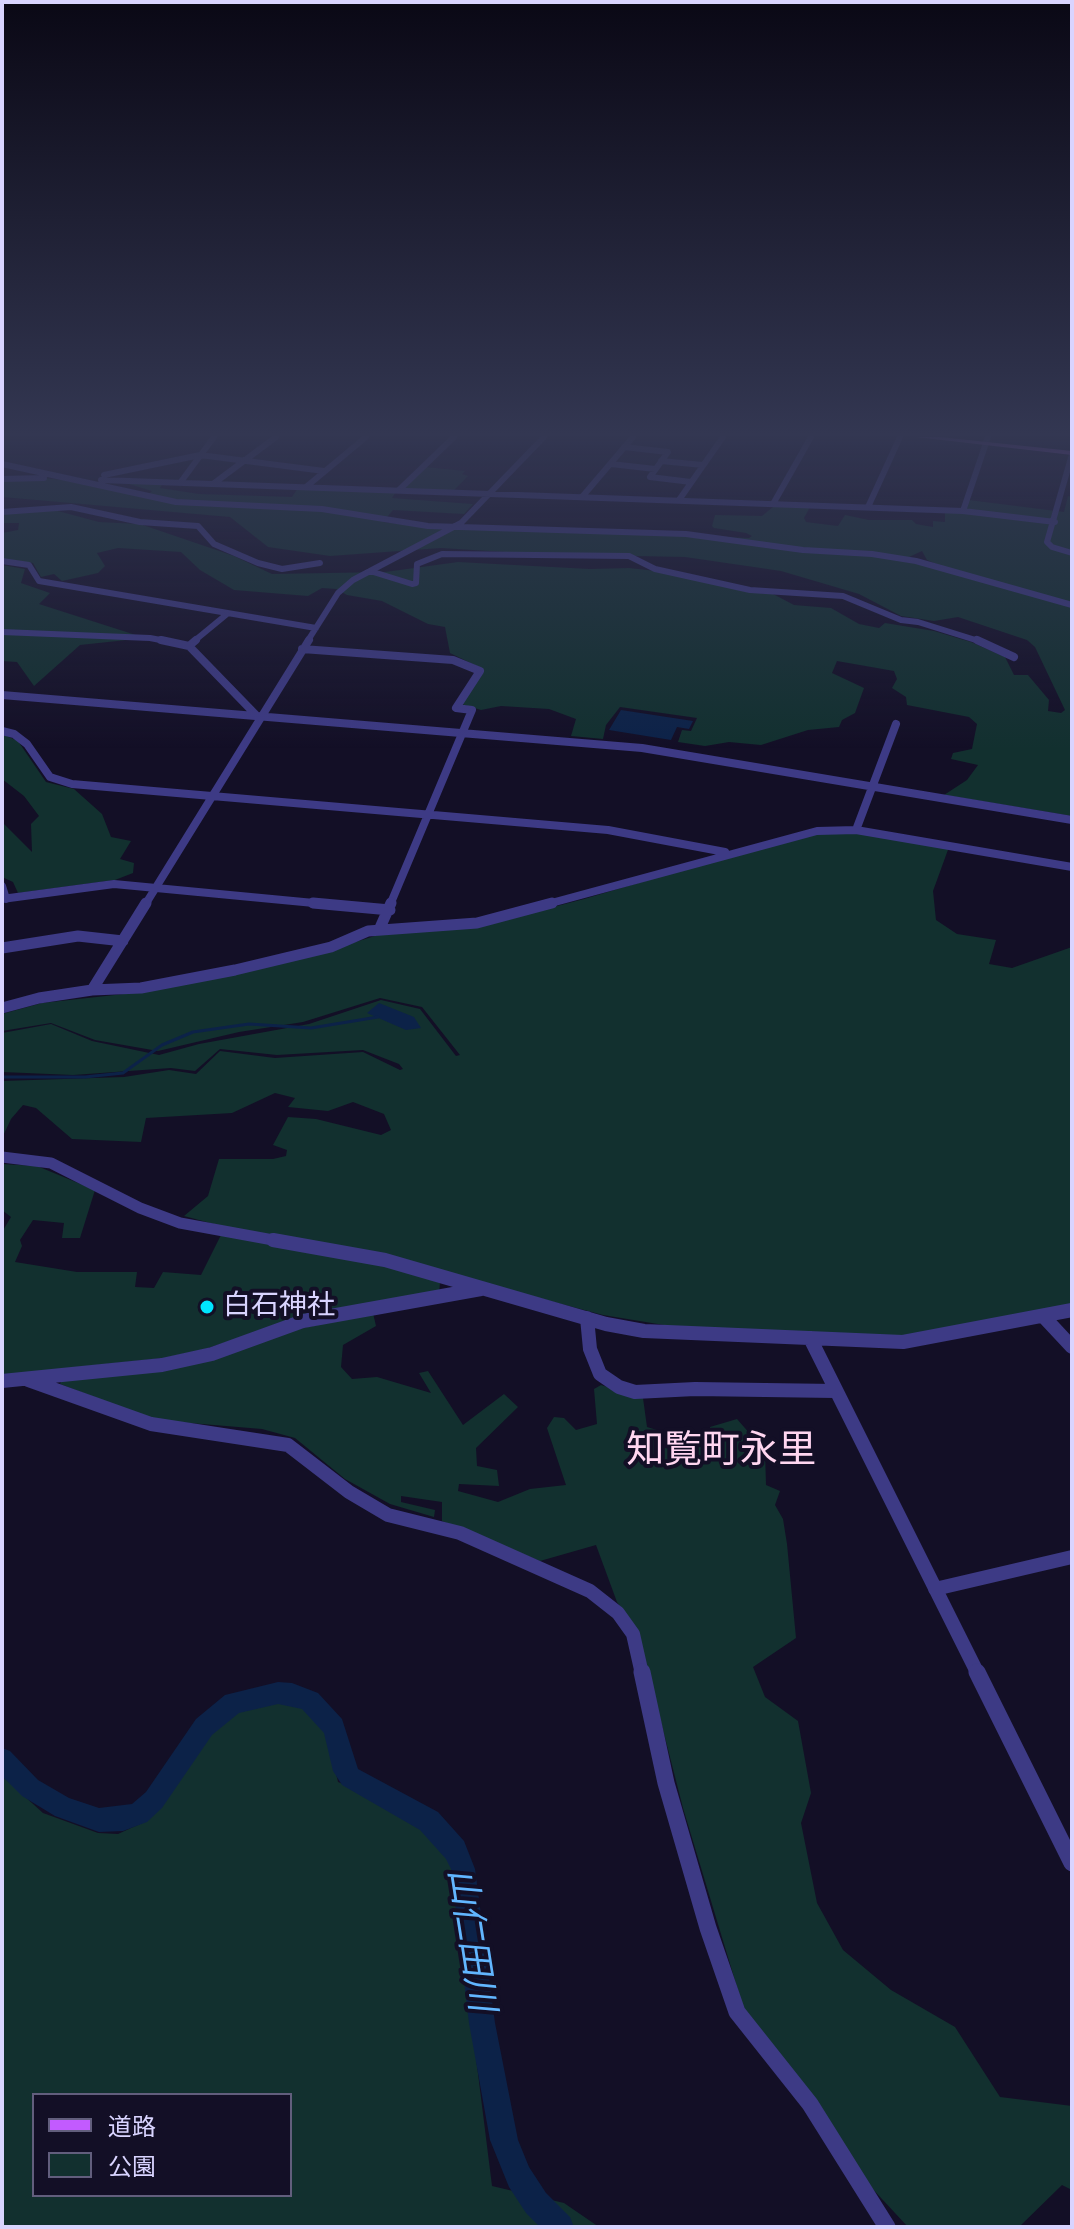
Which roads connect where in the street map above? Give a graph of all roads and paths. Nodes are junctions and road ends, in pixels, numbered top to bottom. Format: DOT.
graph roads {
  1 [pos="211,541"];
  2 [pos="428,541"];
  3 [pos="737,541"];
  4 [pos="1048,541"];
  5 [pos="1072,553"];
  6 [pos="2,561"];
  7 [pos="320,563"];
  8 [pos="370,571"];
  9 [pos="1072,605"];
  10 [pos="227,614"];
  11 [pos="316,628"];
  12 [pos="2,632"];
  13 [pos="189,646"];
  14 [pos="302,649"];
  15 [pos="1014,657"];
  16 [pos="2,695"];
  17 [pos="258,716"];
  18 [pos="896,724"];
  19 [pos="2,731"];
  20 [pos="462,733"];
  21 [pos="872,786"];
  22 [pos="213,796"];
  23 [pos="428,814"];
  24 [pos="1072,820"];
  25 [pos="856,830"];
  26 [pos="730,853"];
  27 [pos="1072,867"];
  28 [pos="2,886"];
  29 [pos="157,887"];
  30 [pos="4,899"];
  31 [pos="390,910"];
  32 [pos="379,930"];
  33 [pos="123,941"];
  34 [pos="2,948"];
  35 [pos="92,990"];
  36 [pos="2,1008"];
  37 [pos="2,1157"];
  38 [pos="486,1288"];
  39 [pos="1072,1310"];
  40 [pos="1043,1316"];
  41 [pos="587,1318"];
  42 [pos="810,1338"];
  43 [pos="1072,1347"];
  44 [pos="28,1380"];
  45 [pos="2,1381"];
  46 [pos="835,1391"];
  47 [pos="1072,1557"];
  48 [pos="935,1589"];
  49 [pos="1072,1863"];
  50 [pos="887,2227"];
  1 -- 7 [label="street"];
  2 -- 8 [label="street"];
  3 -- 9 [label="street"];
  4 -- 5 [label="street"];
  6 -- 10 [label="street"];
  8 -- 11 [label="street"];
  8 -- 15 [label="street"];
  10 -- 11 [label="street"];
  10 -- 13 [label="street"];
  11 -- 14 [label="street"];
  12 -- 13 [label="street"];
  13 -- 17 [label="street"];
  14 -- 17 [label="street"];
  14 -- 20 [label="street"];
  16 -- 17 [label="street"];
  17 -- 20 [label="street"];
  17 -- 22 [label="street"];
  18 -- 21 [label="street"];
  19 -- 22 [label="street"];
  20 -- 21 [label="street"];
  20 -- 23 [label="street"];
  21 -- 24 [label="street"];
  21 -- 25 [label="street"];
  22 -- 23 [label="street"];
  22 -- 29 [label="street"];
  23 -- 26 [label="street"];
  23 -- 31 [label="street"];
  25 -- 26 [label="street"];
  25 -- 27 [label="street"];
  26 -- 32 [label="street"];
  28 -- 30 [label="street"];
  29 -- 30 [label="street"];
  29 -- 31 [label="street"];
  29 -- 33 [label="street"];
  31 -- 32 [label="street"];
  32 -- 35 [label="street"];
  33 -- 34 [label="street"];
  33 -- 35 [label="street"];
  35 -- 36 [label="street"];
  37 -- 38 [label="street"];
  38 -- 41 [label="street"];
  38 -- 44 [label="street"];
  39 -- 40 [label="street"];
  40 -- 42 [label="street"];
  40 -- 43 [label="street"];
  41 -- 42 [label="street"];
  41 -- 46 [label="street"];
  42 -- 46 [label="street"];
  44 -- 45 [label="street"];
  44 -- 50 [label="street"];
  46 -- 48 [label="street"];
  47 -- 48 [label="street"];
  48 -- 49 [label="street"];
}
